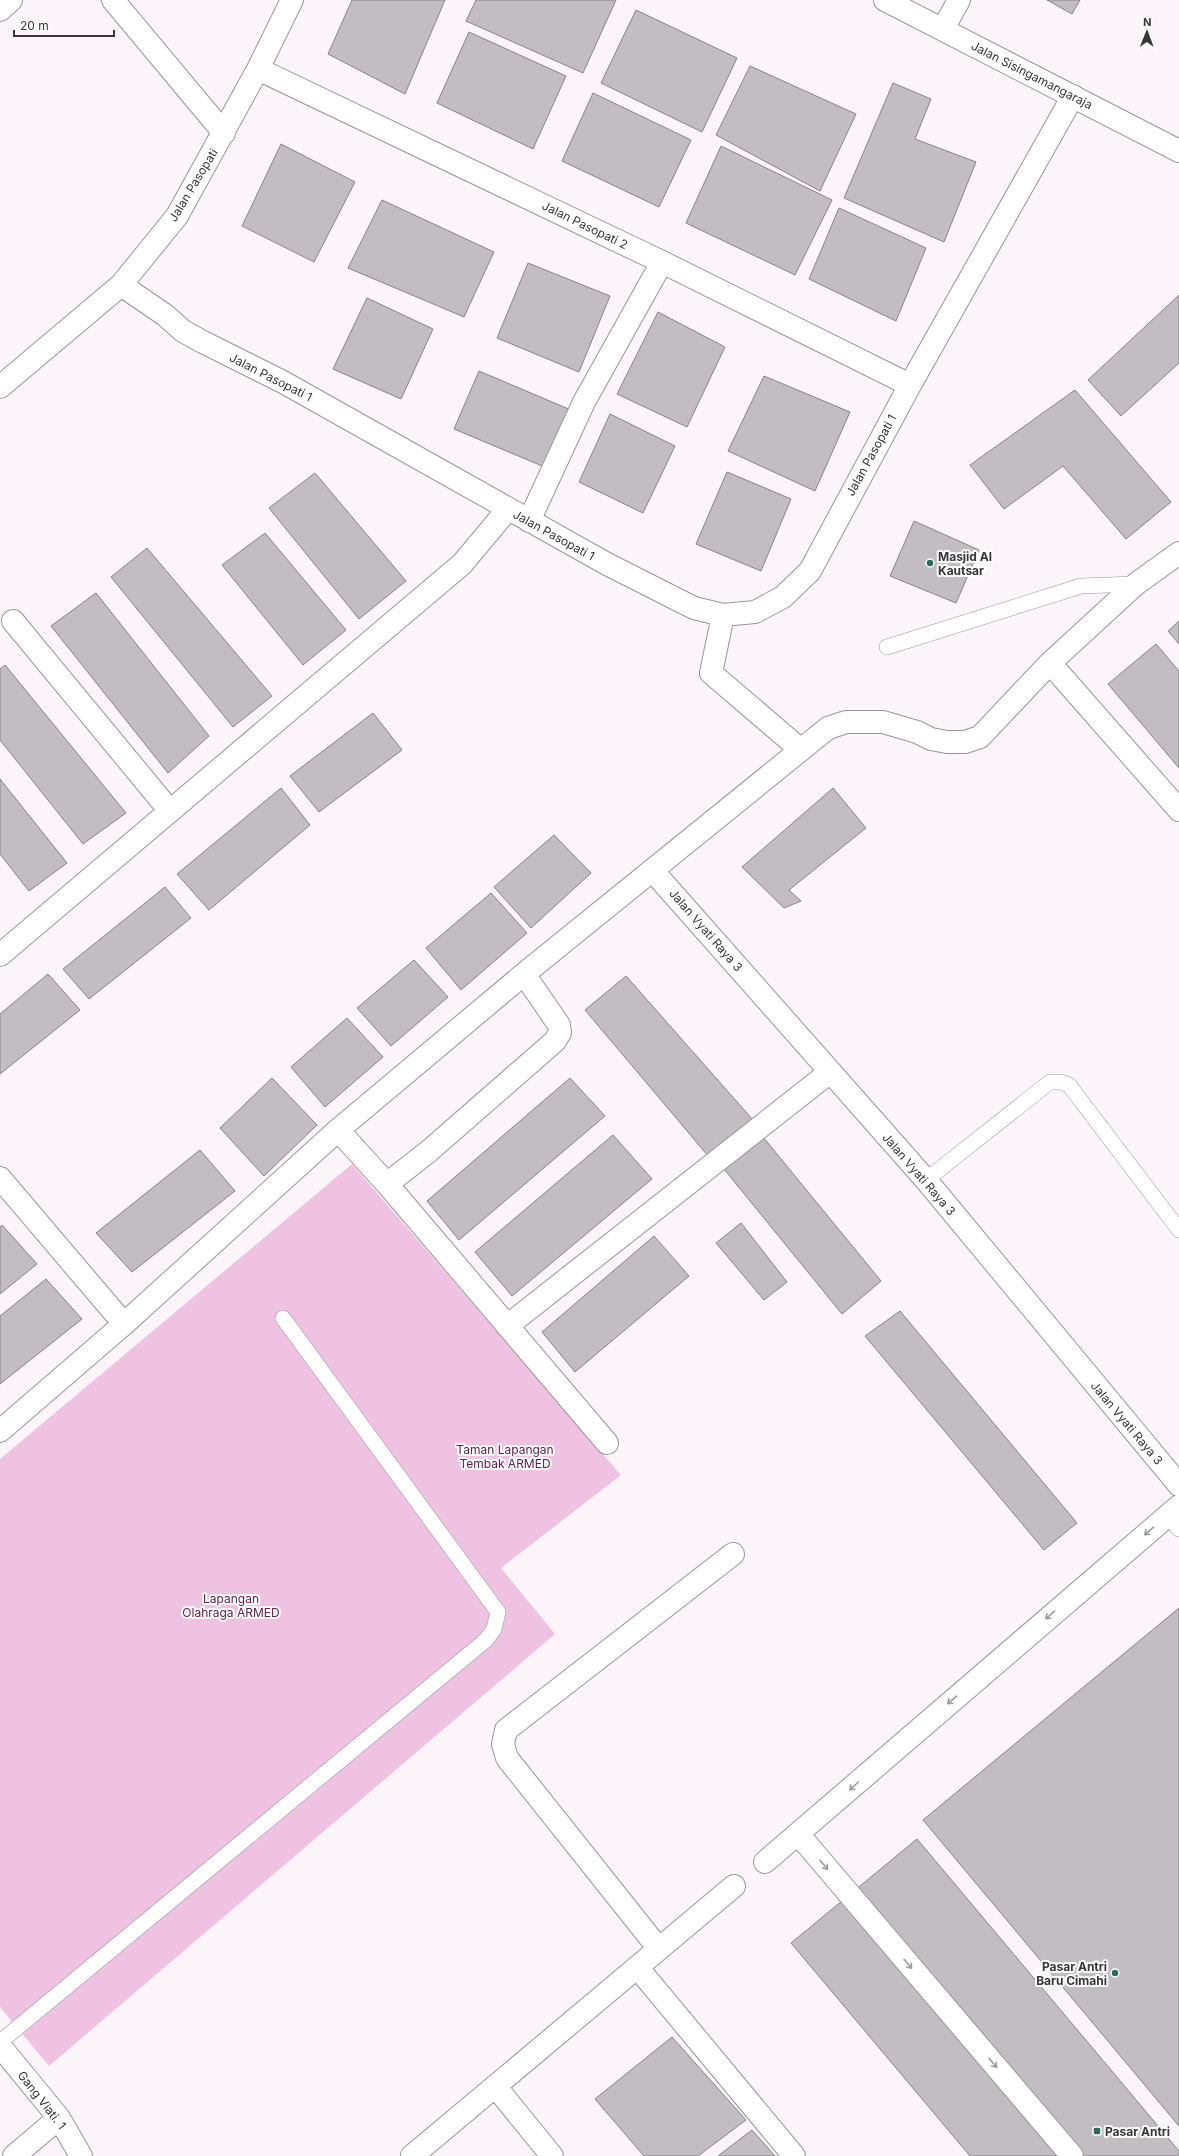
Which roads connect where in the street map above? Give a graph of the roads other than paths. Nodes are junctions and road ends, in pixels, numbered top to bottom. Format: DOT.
graph roads {
  1 [pos="11,0"];
  2 [pos="113,0"];
  3 [pos="292,0"];
  4 [pos="885,0"];
  5 [pos="959,0"];
  6 [pos="0,10"];
  7 [pos="943,29"];
  8 [pos="258,69"];
  9 [pos="1073,96"];
  10 [pos="224,133"];
  11 [pos="1179,151"];
  12 [pos="662,262"];
  13 [pos="121,285"];
  14 [pos="910,385"];
  15 [pos="0,387"];
  16 [pos="508,509"];
  17 [pos="528,521"];
  18 [pos="1179,552"];
  19 [pos="1136,584"];
  20 [pos="723,615"];
  21 [pos="13,621"];
  22 [pos="887,647"];
  23 [pos="1050,663"];
  24 [pos="801,750"];
  25 [pos="1179,810"];
  26 [pos="170,811"];
  27 [pos="652,870"];
  28 [pos="0,955"];
  29 [pos="524,974"];
  30 [pos="830,1072"];
  31 [pos="338,1130"];
  32 [pos="0,1178"];
  33 [pos="926,1180"];
  34 [pos="387,1184"];
  35 [pos="1179,1230"];
  36 [pos="283,1318"];
  37 [pos="124,1324"];
  38 [pos="507,1326"];
  39 [pos="0,1430"];
  40 [pos="607,1443"];
  41 [pos="1179,1485"];
  42 [pos="1175,1517"];
  43 [pos="733,1554"];
  44 [pos="799,1835"];
  45 [pos="765,1862"];
  46 [pos="734,1886"];
  47 [pos="659,1949"];
  48 [pos="637,1967"];
  49 [pos="0,2042"];
  50 [pos="0,2046"];
  51 [pos="495,2086"];
  52 [pos="59,2118"];
  53 [pos="14,2156"];
  54 [pos="81,2156"];
  55 [pos="412,2156"];
  56 [pos="552,2156"];
  57 [pos="794,2156"];
  58 [pos="1072,2156"];
  1 -- 6 [label="street"];
  2 -- 10 [label="street"];
  3 -- 8 [label="street, Jalan Pasopati"];
  4 -- 7 [label="street, Jalan Sisingamangaraja"];
  5 -- 7 [label="street"];
  7 -- 9 [label="street, Jalan Sisingamangaraja"];
  8 -- 10 [label="street, Jalan Pasopati"];
  8 -- 12 [label="street, Jalan Pasopati 2"];
  9 -- 11 [label="street, Jalan Sisingamangaraja"];
  9 -- 14 [label="street, Jalan Pasopati 1"];
  10 -- 13 [label="street, Jalan Pasopati"];
  12 -- 14 [label="street, Jalan Pasopati 2"];
  12 -- 17 [label="street"];
  13 -- 15 [label="street, Jalan Pasopati"];
  13 -- 16 [label="street, Jalan Pasopati 1"];
  14 -- 20 [label="street, Jalan Pasopati 1"];
  16 -- 17 [label="street, Jalan Pasopati 1"];
  16 -- 26 [label="street"];
  17 -- 20 [label="street, Jalan Pasopati 1"];
  18 -- 19 [label="street"];
  19 -- 22 [label="lane"];
  19 -- 23 [label="street"];
  20 -- 24 [label="street"];
  21 -- 26 [label="street"];
  23 -- 24 [label="street"];
  23 -- 25 [label="street"];
  24 -- 27 [label="street"];
  26 -- 28 [label="street"];
  27 -- 29 [label="street"];
  27 -- 30 [label="street, Jalan Vyati Raya 3"];
  29 -- 31 [label="street"];
  29 -- 34 [label="street"];
  30 -- 33 [label="street, Jalan Vyati Raya 3"];
  30 -- 38 [label="street"];
  31 -- 34 [label="street"];
  31 -- 37 [label="street"];
  32 -- 37 [label="street"];
  33 -- 35 [label="lane"];
  33 -- 41 [label="street, Jalan Vyati Raya 3"];
  34 -- 38 [label="street"];
  36 -- 49 [label="lane"];
  37 -- 39 [label="street"];
  38 -- 40 [label="street"];
  42 -- 44 [label="street, one-way"];
  43 -- 47 [label="street"];
  44 -- 45 [label="street"];
  44 -- 58 [label="street, one-way"];
  46 -- 47 [label="street"];
  47 -- 48 [label="street"];
  48 -- 51 [label="street"];
  48 -- 57 [label="street"];
  50 -- 52 [label="street, Gang Viati. 1"];
  51 -- 55 [label="street"];
  51 -- 56 [label="street"];
  52 -- 53 [label="street"];
  52 -- 54 [label="street, Gang Viati. 1"];
}
